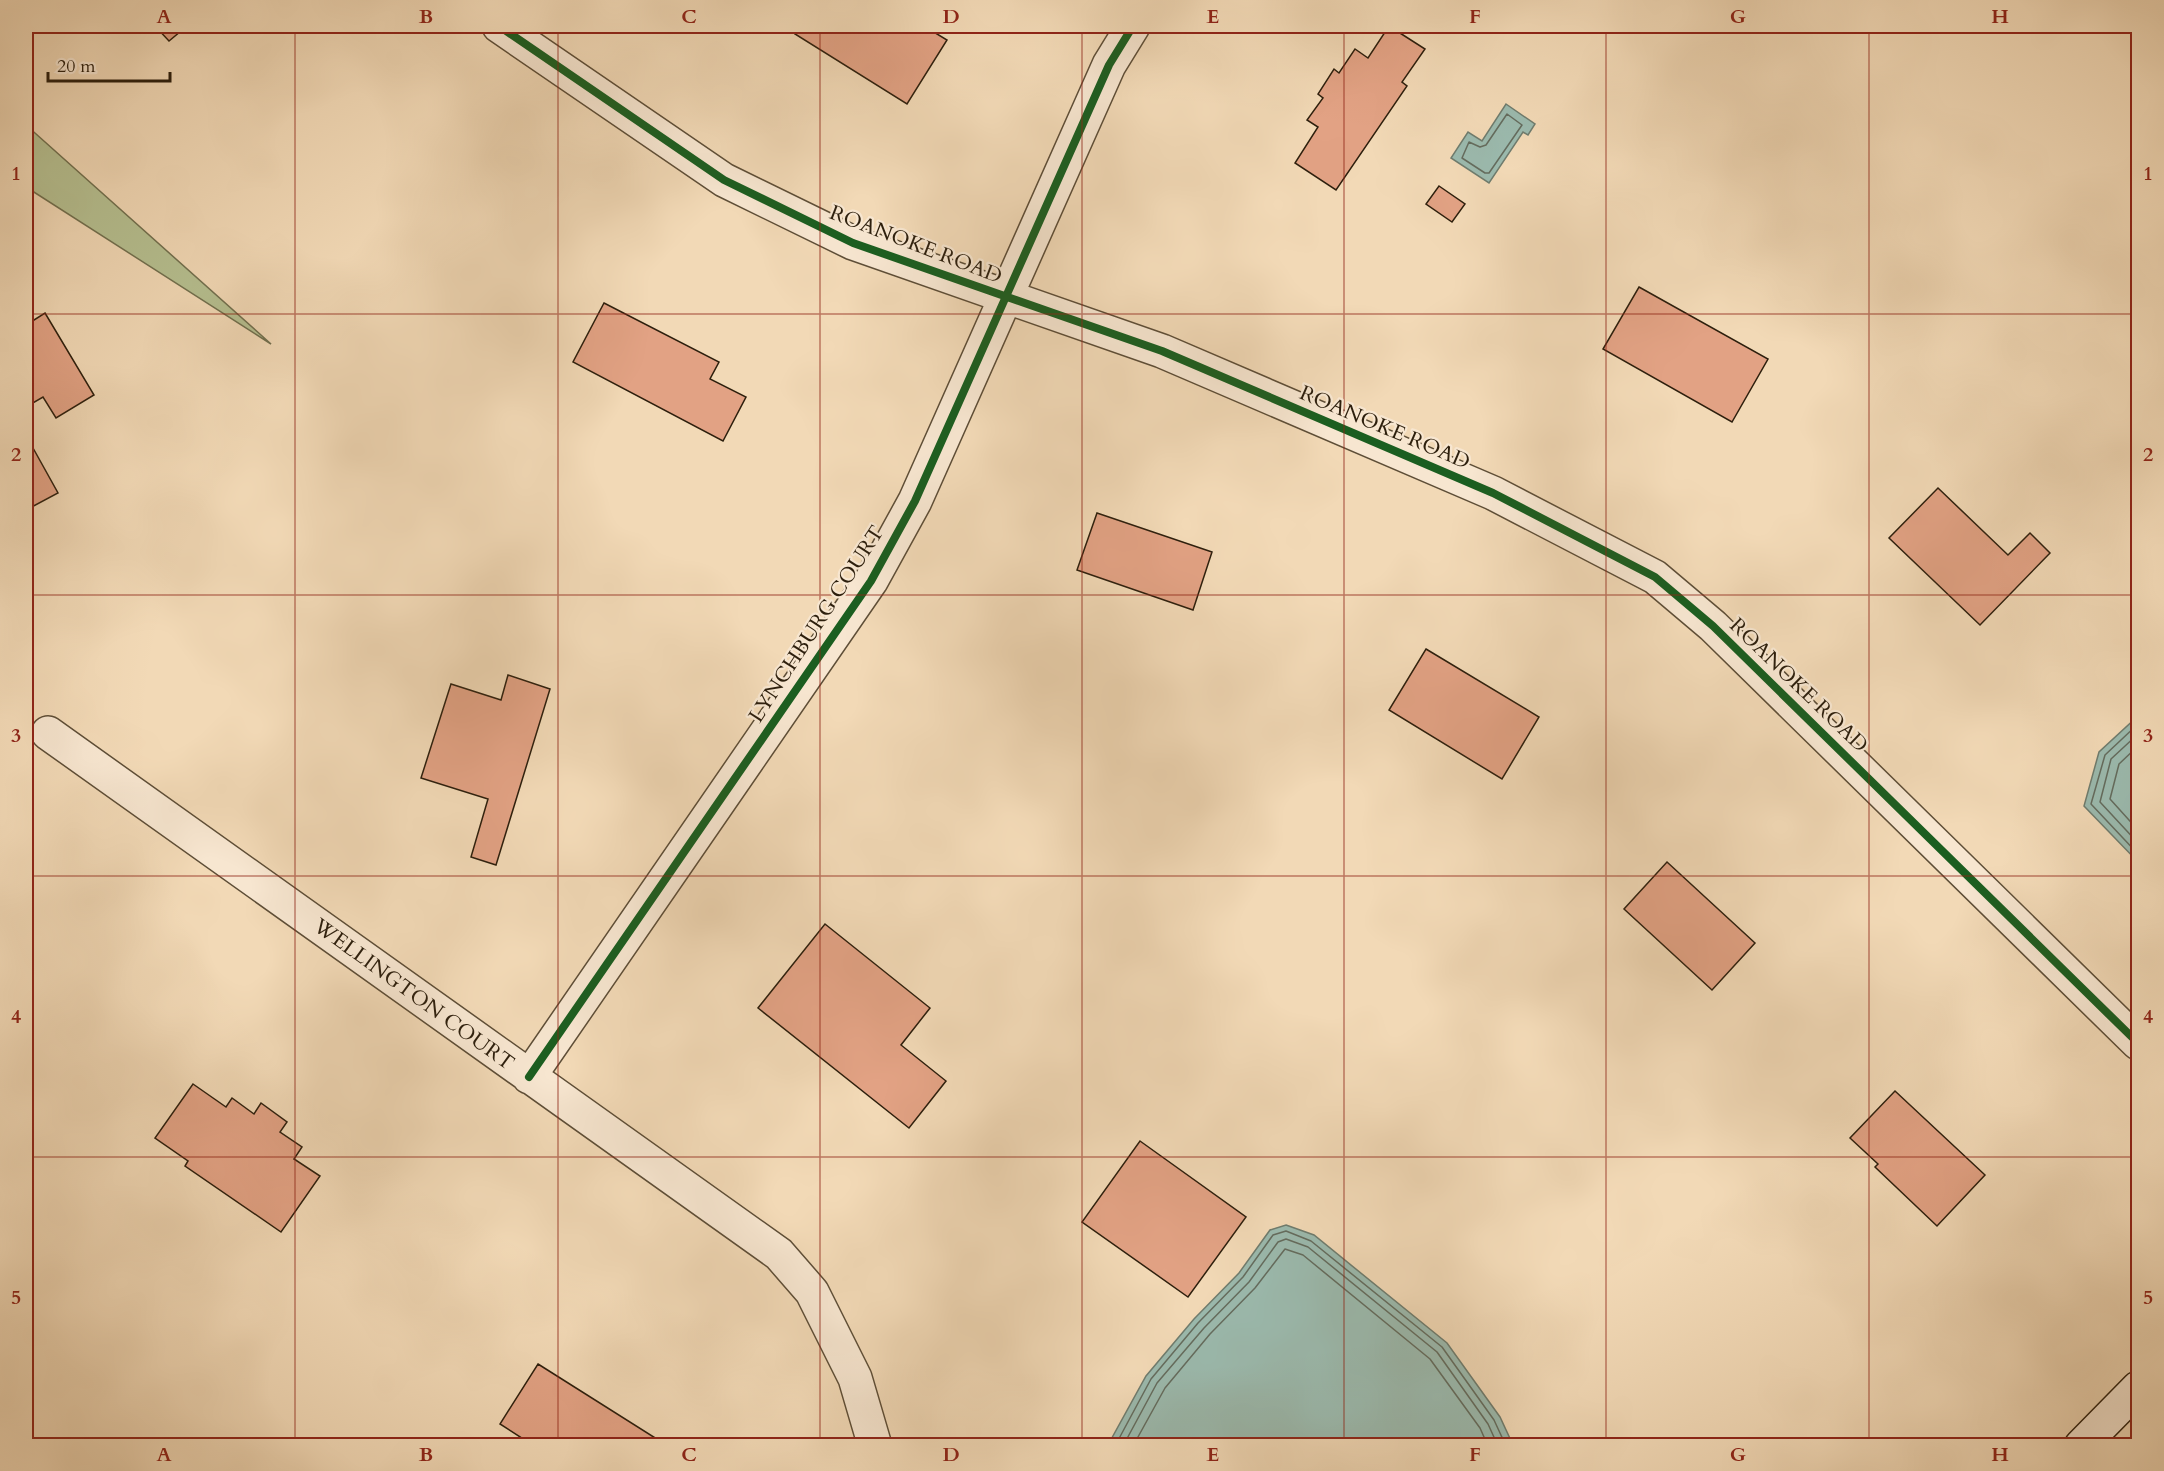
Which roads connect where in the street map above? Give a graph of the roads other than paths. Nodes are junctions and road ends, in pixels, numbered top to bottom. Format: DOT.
graph roads {
  1 [pos="499,26"];
  2 [pos="1133,26"];
  3 [pos="1007,299"];
  4 [pos="48,733"];
  5 [pos="2139,1043"];
  6 [pos="530,1077"];
  7 [pos="2139,1388"];
  8 [pos="875,1446"];
  9 [pos="2081,1446"];
  1 -- 3 [label="street, ROANOKE ROAD"];
  2 -- 3 [label="street, LYNCHBURG COURT"];
  3 -- 5 [label="street, ROANOKE ROAD"];
  3 -- 6 [label="street, LYNCHBURG COURT"];
  4 -- 6 [label="street, WELLINGTON COURT"];
  6 -- 8 [label="street, WELLINGTON COURT"];
  7 -- 9 [label="street"];
}
